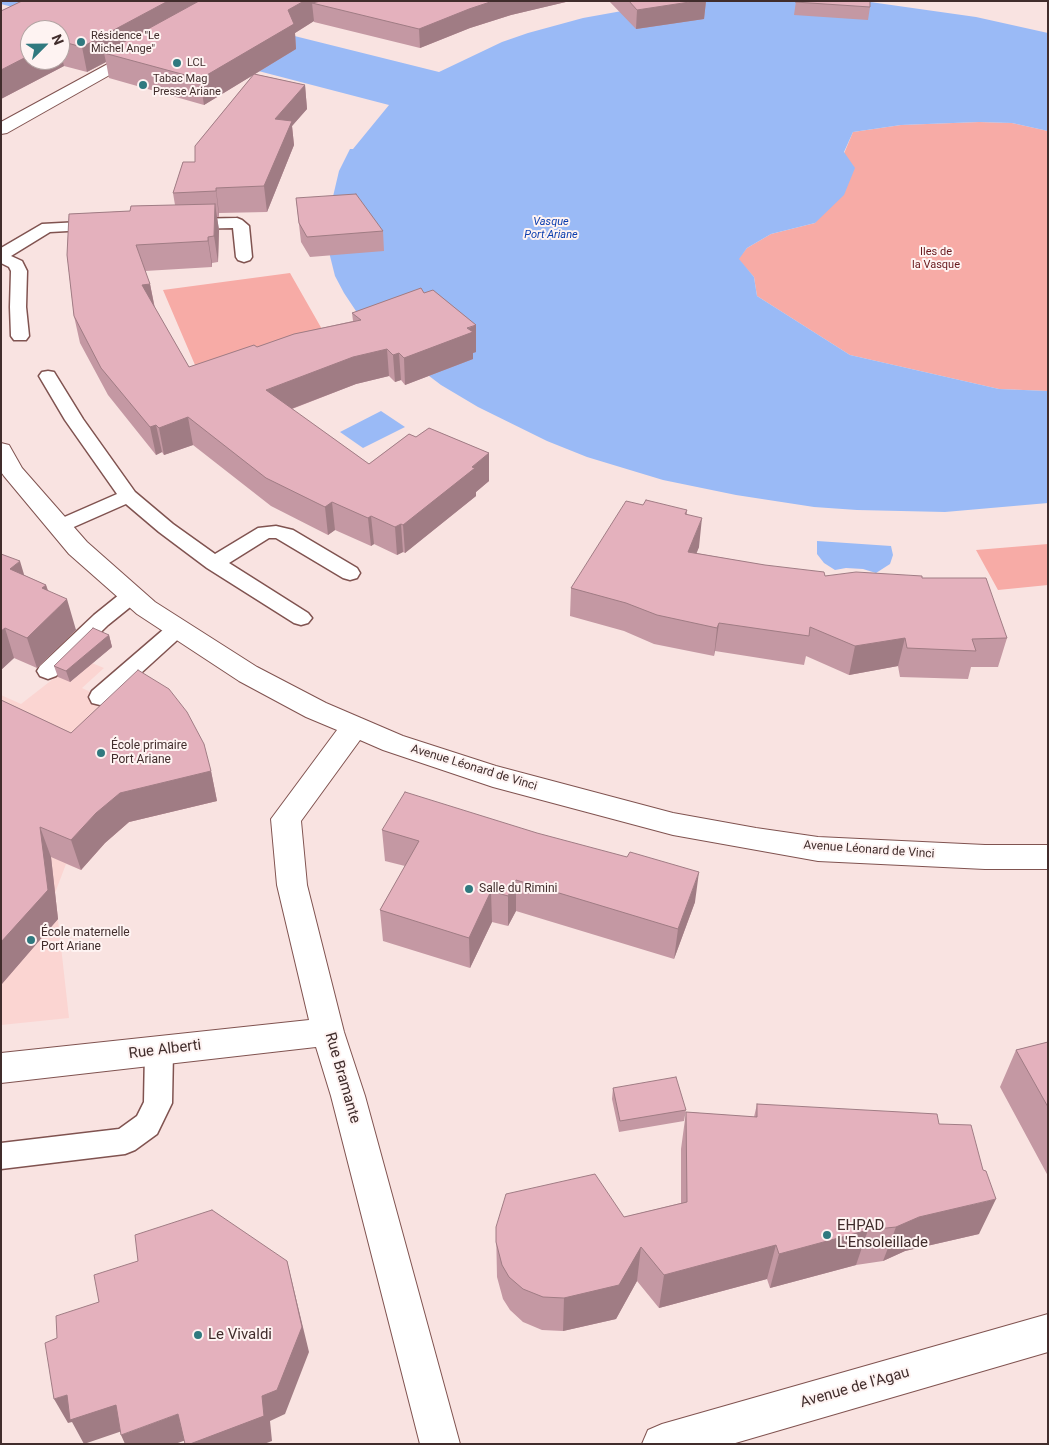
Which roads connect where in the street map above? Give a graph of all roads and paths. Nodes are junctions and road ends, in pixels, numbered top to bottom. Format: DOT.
graph roads {
  1 [pos="150,46"];
  2 [pos="1,129"];
  3 [pos="177,224"];
  4 [pos="117,225"];
  5 [pos="1,256"];
  6 [pos="244,257"];
  7 [pos="20,336"];
  8 [pos="48,376"];
  9 [pos="2,451"];
  10 [pos="128,496"];
  11 [pos="60,526"];
  12 [pos="214,564"];
  13 [pos="350,573"];
  14 [pos="132,596"];
  15 [pos="301,618"];
  16 [pos="178,628"];
  17 [pos="48,671"];
  18 [pos="100,697"];
  19 [pos="354,728"];
  20 [pos="1048,857"];
  21 [pos="328,1032"];
  22 [pos="159,1051"];
  23 [pos="1,1068"];
  24 [pos="1,1156"];
  25 [pos="1048,1333"];
  26 [pos="440,1444"];
  27 [pos="662,1444"];
  1 -- 2 [label="street"];
  3 -- 6 [label="lane"];
  4 -- 5 [label="lane"];
  5 -- 7 [label="lane"];
  8 -- 10 [label="lane"];
  9 -- 11 [label="street, Avenue Léonard de Vinci"];
  10 -- 11 [label="lane"];
  10 -- 12 [label="lane"];
  11 -- 14 [label="street, Avenue Léonard de Vinci"];
  12 -- 13 [label="lane"];
  12 -- 15 [label="lane"];
  14 -- 16 [label="street, Avenue Léonard de Vinci"];
  14 -- 17 [label="lane"];
  16 -- 18 [label="lane"];
  16 -- 19 [label="street, Avenue Léonard de Vinci"];
  19 -- 20 [label="street, Avenue Léonard de Vinci"];
  19 -- 21 [label="street, Rue Bramante"];
  21 -- 22 [label="street, Rue Alberti"];
  21 -- 26 [label="street, Rue Bramante"];
  22 -- 23 [label="street, Rue Alberti"];
  22 -- 24 [label="lane"];
  25 -- 27 [label="street, Avenue de l'Agau"];
}
